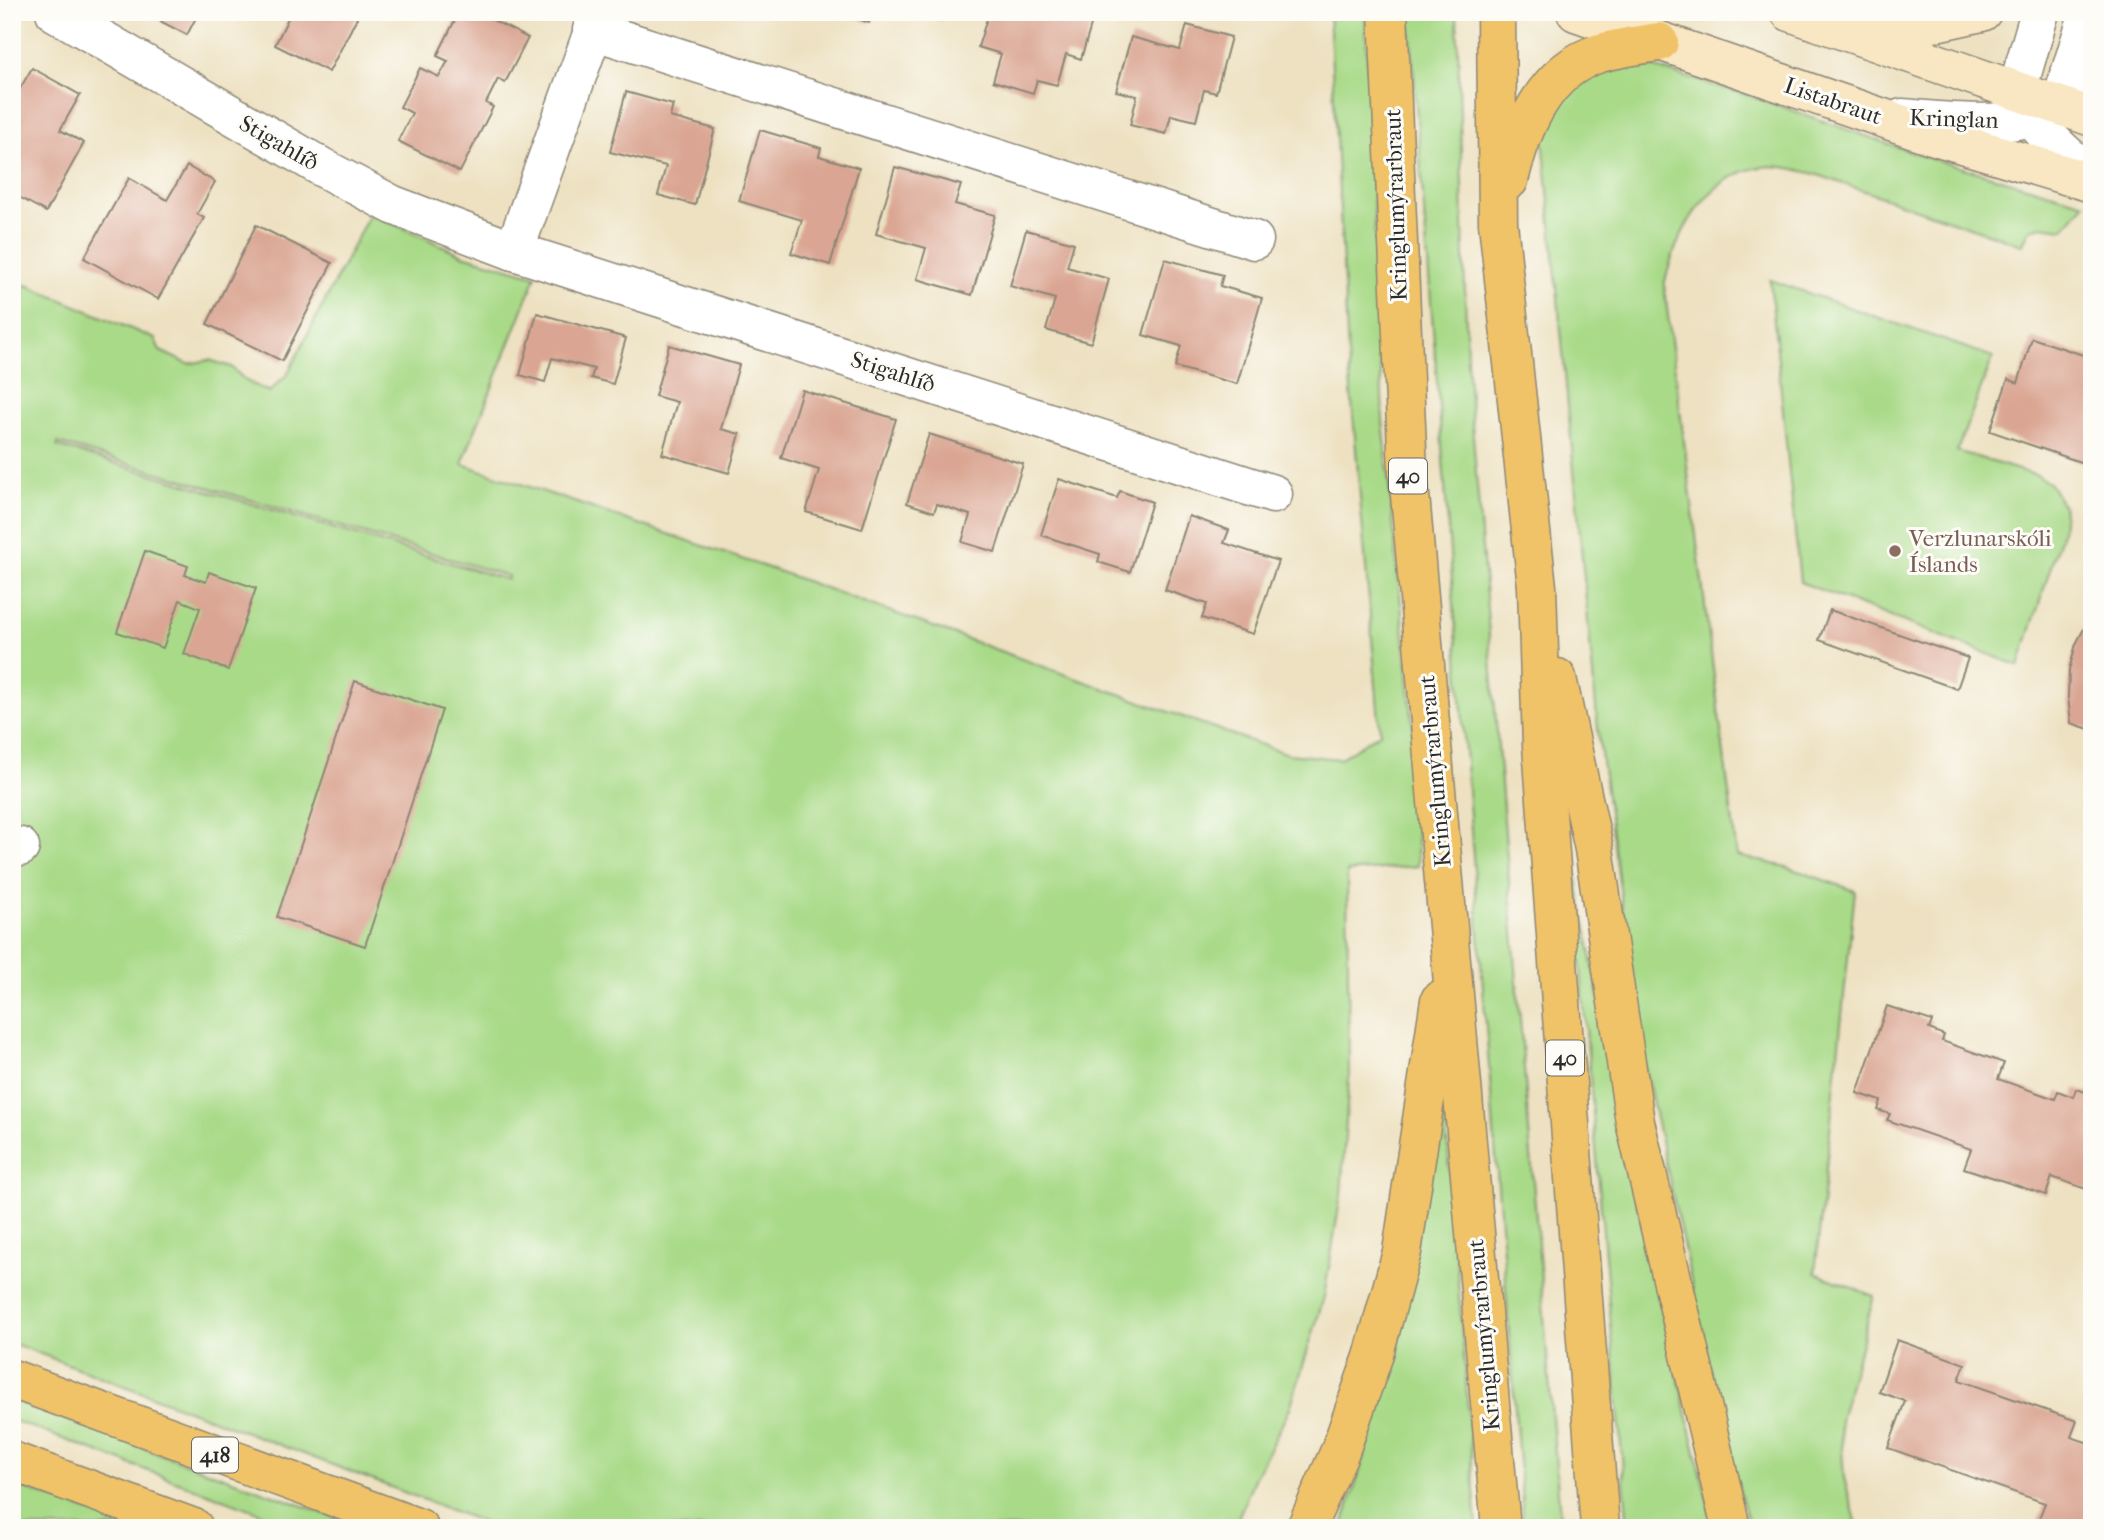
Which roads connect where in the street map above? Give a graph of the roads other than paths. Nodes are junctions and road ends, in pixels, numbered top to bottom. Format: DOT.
graph roads {
  1 [pos="55,12"];
  2 [pos="1388,12"];
  3 [pos="1496,12"];
  4 [pos="1576,12"];
  5 [pos="1982,12"];
  6 [pos="2040,12"];
  7 [pos="2089,12"];
  8 [pos="1802,16"];
  9 [pos="596,21"];
  10 [pos="1659,41"];
  11 [pos="2050,108"];
  12 [pos="1876,116"];
  13 [pos="2092,177"];
  14 [pos="2092,183"];
  15 [pos="1499,223"];
  16 [pos="1254,240"];
  17 [pos="514,251"];
  18 [pos="1273,494"];
  19 [pos="1538,587"];
  20 [pos="1450,939"];
  21 [pos="12,1379"];
  22 [pos="12,1461"];
  23 [pos="194,1528"];
  24 [pos="419,1528"];
  25 [pos="1306,1528"];
  26 [pos="1501,1528"];
  27 [pos="1600,1528"];
  28 [pos="1731,1528"];
  1 -- 17 [label="street, Stigahlíð"];
  2 -- 20 [label="main road, Kringlumýrarbraut / 40"];
  3 -- 15 [label="main road, 40"];
  4 -- 10 [label="street, Listabraut"];
  5 -- 8 [label="street"];
  6 -- 11 [label="street, Kringlan"];
  7 -- 11 [label="street"];
  8 -- 11 [label="street"];
  9 -- 16 [label="street"];
  9 -- 17 [label="street"];
  10 -- 12 [label="street, Listabraut"];
  10 -- 15 [label="main road"];
  11 -- 12 [label="street, Kringlan"];
  11 -- 13 [label="street, Kringlan"];
  12 -- 14 [label="street, Listabraut"];
  15 -- 19 [label="main road, 40"];
  17 -- 18 [label="street, Stigahlíð"];
  19 -- 27 [label="main road, 40"];
  19 -- 28 [label="main road"];
  20 -- 25 [label="main road"];
  20 -- 26 [label="main road, Kringlumýrarbraut / 40"];
  21 -- 24 [label="main road, 418"];
  22 -- 23 [label="main road"];
}
